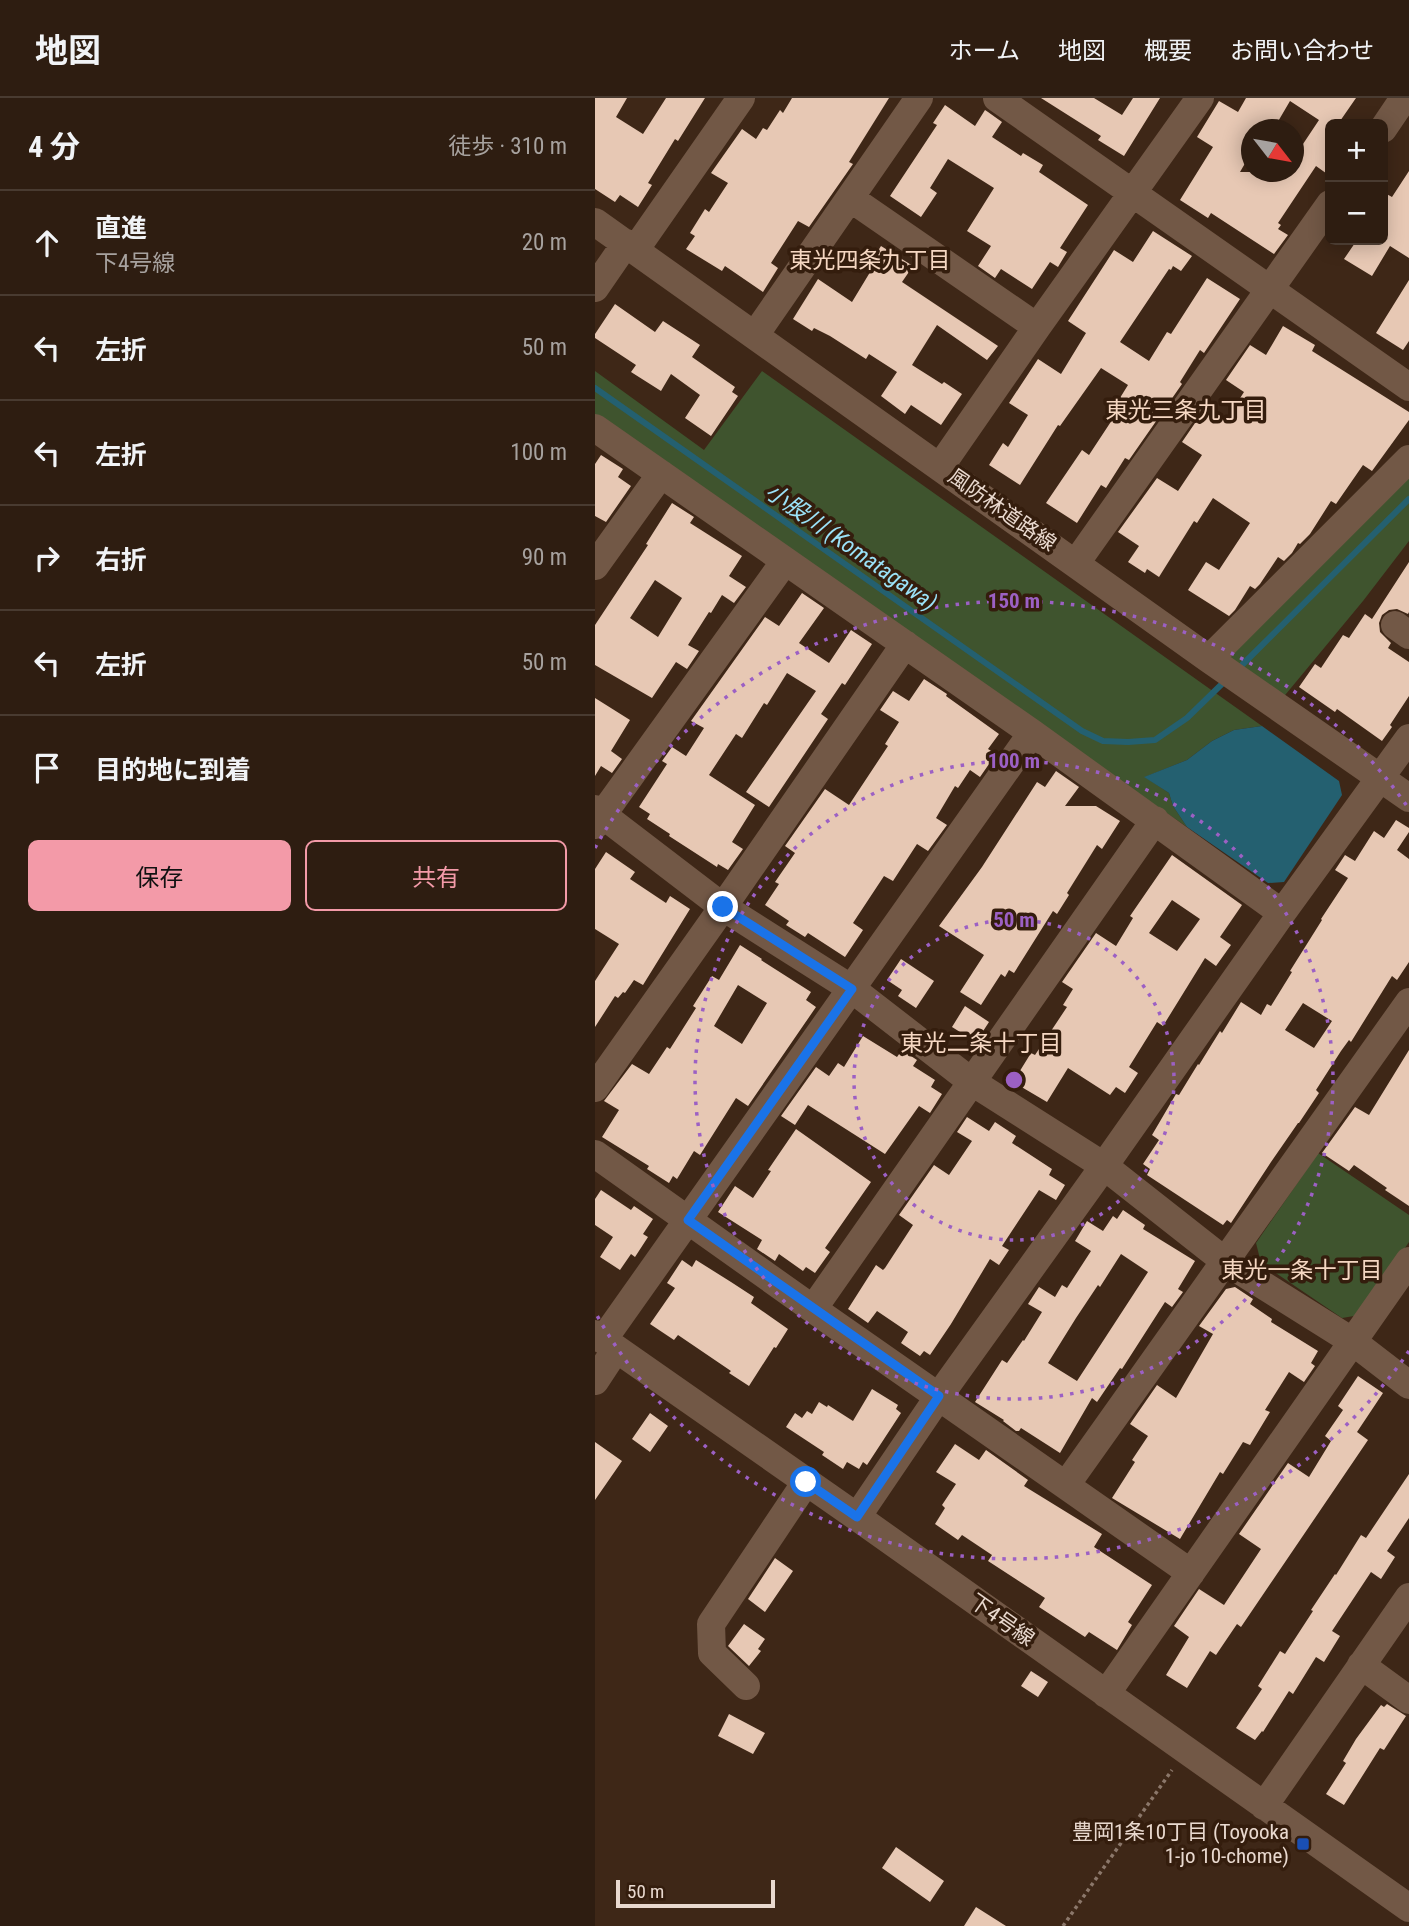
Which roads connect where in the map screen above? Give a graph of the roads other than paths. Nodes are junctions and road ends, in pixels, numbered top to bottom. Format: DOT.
graph roads {
  1 [pos="741,98"];
  2 [pos="919,98"];
  3 [pos="1200,98"];
  4 [pos="1404,98"];
  5 [pos="1011,102"];
  6 [pos="1388,122"];
  7 [pos="1133,193"];
  8 [pos="850,198"];
  9 [pos="1325,211"];
  10 [pos="595,222"];
  11 [pos="631,247"];
  12 [pos="595,288"];
  13 [pos="1271,290"];
  14 [pos="1037,327"];
  15 [pos="755,335"];
  16 [pos="1409,387"];
  17 [pos="595,428"];
  18 [pos="1409,459"];
  19 [pos="940,467"];
  20 [pos="661,474"];
  21 [pos="785,561"];
  22 [pos="1076,563"];
  23 [pos="595,566"];
  24 [pos="905,643"];
  25 [pos="1217,664"];
  26 [pos="1032,733"];
  27 [pos="1409,738"];
  28 [pos="1380,778"];
  29 [pos="1409,798"];
  30 [pos="598,816"];
  31 [pos="1155,820"];
  32 [pos="723,907"];
  33 [pos="1282,912"];
  34 [pos="852,989"];
  35 [pos="1409,1002"];
  36 [pos="972,1082"];
  37 [pos="595,1088"];
  38 [pos="595,1154"];
  39 [pos="1104,1166"];
  40 [pos="688,1220"];
  41 [pos="1409,1261"];
  42 [pos="1226,1262"];
  43 [pos="813,1309"];
  44 [pos="605,1341"];
  45 [pos="1352,1341"];
  46 [pos="595,1381"];
  47 [pos="1409,1385"];
  48 [pos="939,1396"];
  49 [pos="806,1482"];
  50 [pos="1066,1485"];
  51 [pos="857,1517"];
  52 [pos="1191,1573"];
  53 [pos="1409,1597"];
  54 [pos="1361,1665"];
  55 [pos="745,1685"];
  56 [pos="1106,1694"];
  57 [pos="1409,1700"];
  58 [pos="1264,1806"];
  59 [pos="1409,1908"];
  1 -- 11 [label="street"];
  2 -- 8 [label="street"];
  3 -- 7 [label="street"];
  4 -- 6 [label="street"];
  5 -- 7 [label="street"];
  7 -- 13 [label="street"];
  7 -- 14 [label="street"];
  8 -- 14 [label="street"];
  8 -- 15 [label="street"];
  9 -- 13 [label="street"];
  10 -- 11 [label="street, 風防林道路線"];
  11 -- 12 [label="street"];
  11 -- 15 [label="street, 風防林道路線"];
  13 -- 16 [label="street"];
  13 -- 22 [label="street"];
  14 -- 19 [label="street"];
  15 -- 19 [label="street, 風防林道路線"];
  17 -- 20 [label="street"];
  18 -- 25 [label="street"];
  19 -- 22 [label="street, 風防林道路線"];
  20 -- 21 [label="street"];
  20 -- 23 [label="street"];
  21 -- 24 [label="street"];
  21 -- 30 [label="street"];
  22 -- 25 [label="street, 風防林道路線"];
  24 -- 26 [label="street"];
  24 -- 32 [label="street"];
  25 -- 28 [label="street, 風防林道路線"];
  26 -- 31 [label="street"];
  26 -- 34 [label="street"];
  27 -- 28 [label="street"];
  28 -- 29 [label="street, 風防林道路線"];
  28 -- 33 [label="street"];
  30 -- 32 [label="street"];
  31 -- 33 [label="street"];
  31 -- 36 [label="street"];
  32 -- 34 [label="street"];
  32 -- 37 [label="street"];
  33 -- 39 [label="street"];
  34 -- 36 [label="street"];
  34 -- 40 [label="street"];
  35 -- 42 [label="street"];
  36 -- 39 [label="street"];
  36 -- 43 [label="street"];
  38 -- 40 [label="street"];
  39 -- 42 [label="street"];
  39 -- 48 [label="street"];
  40 -- 43 [label="street"];
  40 -- 44 [label="street"];
  41 -- 45 [label="street"];
  42 -- 45 [label="street"];
  42 -- 50 [label="street"];
  43 -- 48 [label="street"];
  44 -- 46 [label="street"];
  44 -- 49 [label="street, 下4号線"];
  45 -- 47 [label="street"];
  45 -- 52 [label="street"];
  48 -- 50 [label="street"];
  48 -- 51 [label="street"];
  49 -- 51 [label="street, 下4号線"];
  49 -- 55 [label="street"];
  50 -- 52 [label="street"];
  51 -- 56 [label="street, 下4号線"];
  52 -- 56 [label="street"];
  53 -- 54 [label="street"];
  54 -- 57 [label="street"];
  54 -- 58 [label="street"];
  56 -- 58 [label="street, 下4号線"];
  58 -- 59 [label="street, 下4号線"];
}
